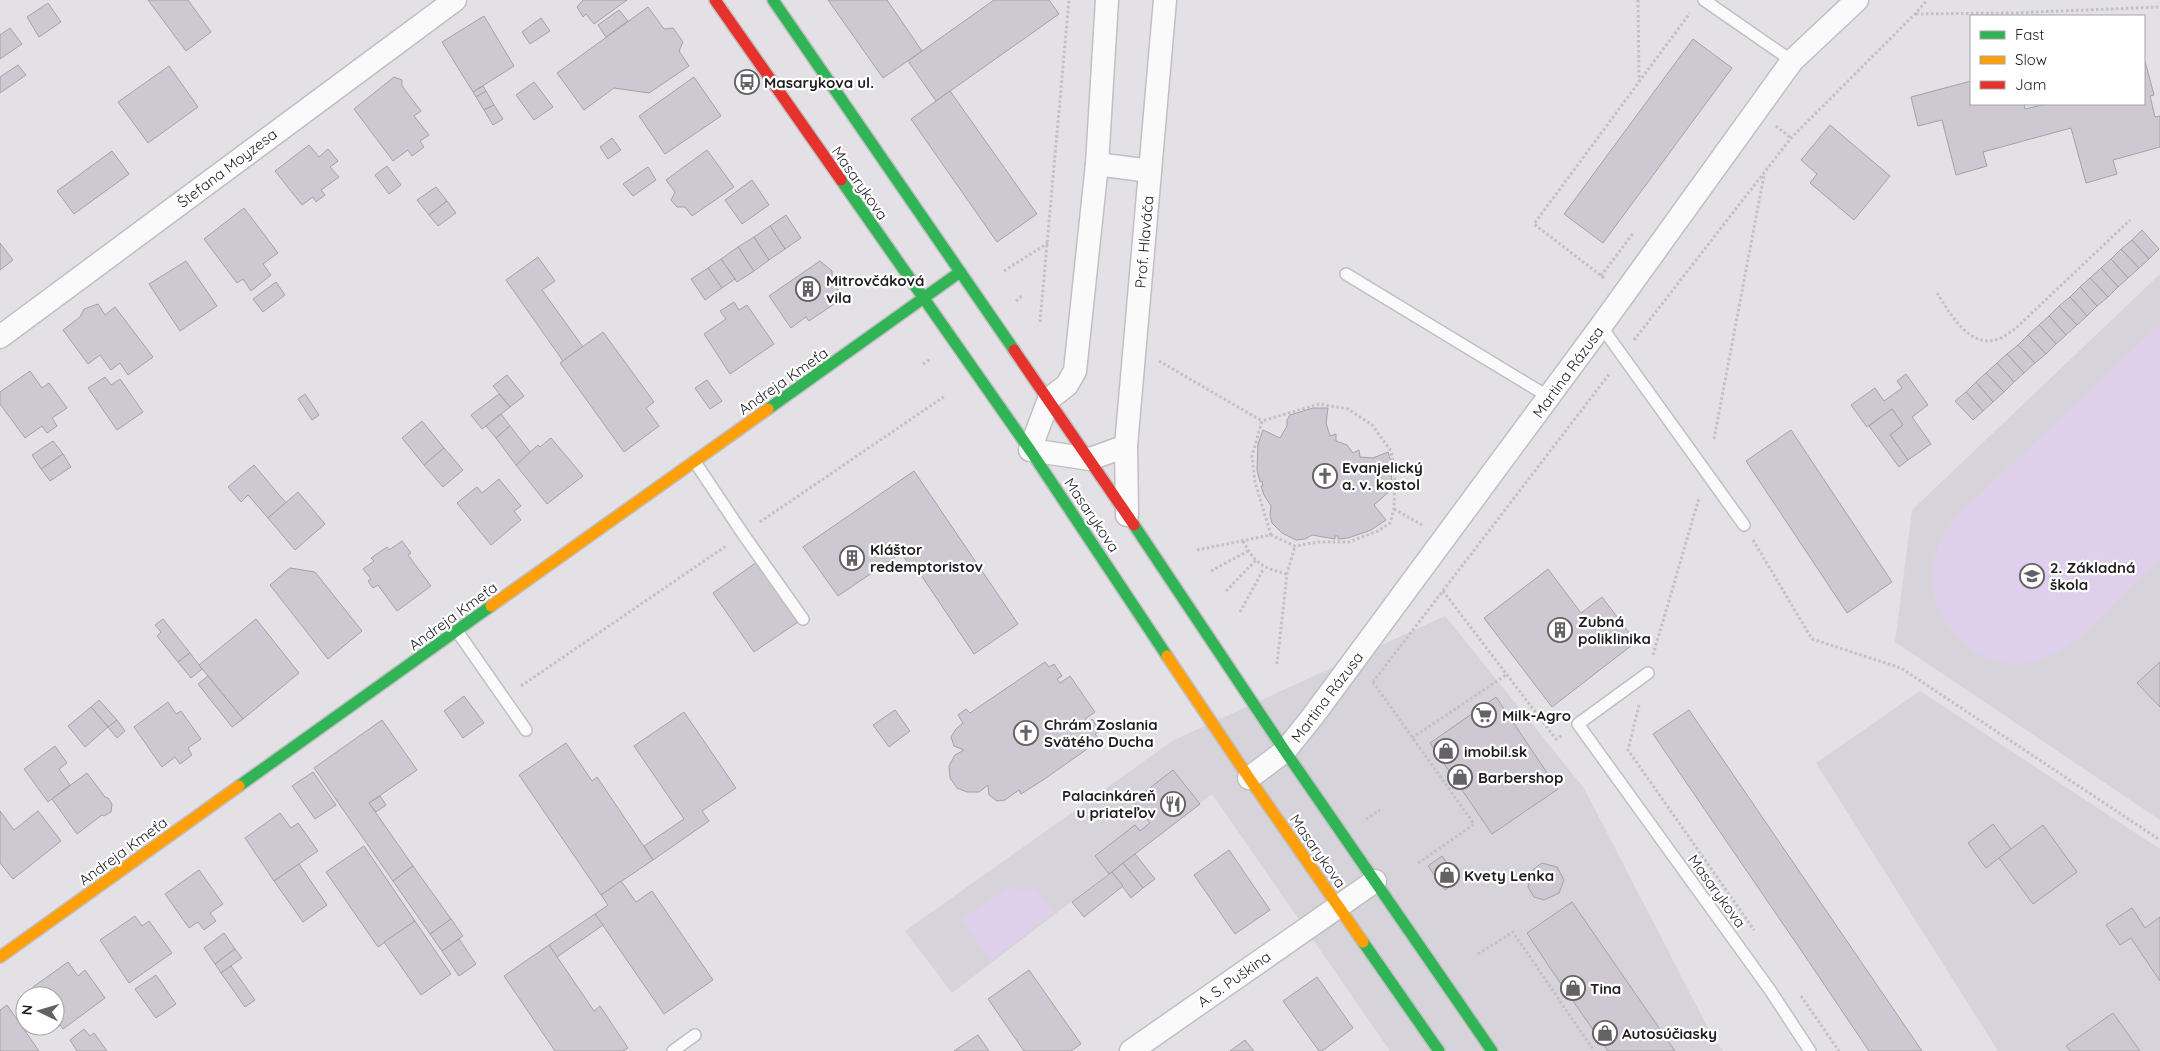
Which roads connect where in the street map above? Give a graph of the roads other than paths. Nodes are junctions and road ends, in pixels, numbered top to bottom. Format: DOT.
graph roads {
  1 [pos="454,0"];
  2 [pos="715,0"];
  3 [pos="773,0"];
  4 [pos="1107,0"];
  5 [pos="1165,0"];
  6 [pos="1704,0"];
  7 [pos="1857,0"];
  8 [pos="1792,61"];
  9 [pos="1097,164"];
  10 [pos="1150,170"];
  11 [pos="960,272"];
  12 [pos="1346,274"];
  13 [pos="924,300"];
  14 [pos="1601,326"];
  15 [pos="0,337"];
  16 [pos="1550,397"];
  17 [pos="1049,399"];
  18 [pos="1126,446"];
  19 [pos="1030,450"];
  20 [pos="1090,459"];
  21 [pos="695,462"];
  22 [pos="1127,515"];
  23 [pos="1744,525"];
  24 [pos="803,619"];
  25 [pos="457,631"];
  26 [pos="1648,673"];
  27 [pos="526,730"];
  28 [pos="1285,751"];
  29 [pos="1249,778"];
  30 [pos="1375,882"];
  31 [pos="1338,906"];
  32 [pos="0,957"];
  33 [pos="696,1035"];
  34 [pos="673,1051"];
  35 [pos="1131,1051"];
  36 [pos="1438,1051"];
  37 [pos="1492,1051"];
  38 [pos="1810,1051"];
  1 -- 15 [label="street, Štefana Moyzesa"];
  2 -- 13 [label="main road, Masarykova"];
  3 -- 11 [label="main road, Masarykova"];
  4 -- 9 [label="street"];
  5 -- 10 [label="street, Prof. Hlaváča"];
  6 -- 8 [label="lane"];
  7 -- 8 [label="street, Martina Rázusa"];
  8 -- 14 [label="street, Martina Rázusa"];
  9 -- 10 [label="street"];
  9 -- 17 [label="street"];
  10 -- 18 [label="street, Prof. Hlaváča"];
  11 -- 13 [label="main road, Andreja Kmeťa"];
  11 -- 17 [label="main road, Masarykova"];
  12 -- 16 [label="lane"];
  13 -- 19 [label="main road, Masarykova"];
  13 -- 21 [label="main road, Andreja Kmeťa"];
  14 -- 16 [label="street, Martina Rázusa"];
  14 -- 23 [label="lane"];
  16 -- 28 [label="street, Martina Rázusa"];
  17 -- 19 [label="street"];
  17 -- 20 [label="main road, Masarykova"];
  18 -- 20 [label="street"];
  18 -- 22 [label="street, Prof. Hlaváča"];
  19 -- 20 [label="street"];
  19 -- 29 [label="main road, Masarykova"];
  20 -- 22 [label="main road, Masarykova"];
  21 -- 24 [label="lane"];
  21 -- 25 [label="main road, Andreja Kmeťa"];
  22 -- 28 [label="main road, Masarykova"];
  25 -- 27 [label="lane"];
  25 -- 32 [label="main road, Andreja Kmeťa"];
  26 -- 38 [label="lane, Masarykova"];
  28 -- 29 [label="street, Martina Rázusa"];
  28 -- 30 [label="main road, Masarykova"];
  29 -- 31 [label="main road, Masarykova"];
  30 -- 31 [label="street, A. S. Puškina"];
  30 -- 37 [label="main road, Masarykova"];
  31 -- 35 [label="street, A. S. Puškina"];
  31 -- 36 [label="main road, Masarykova"];
  33 -- 34 [label="lane"];
}
